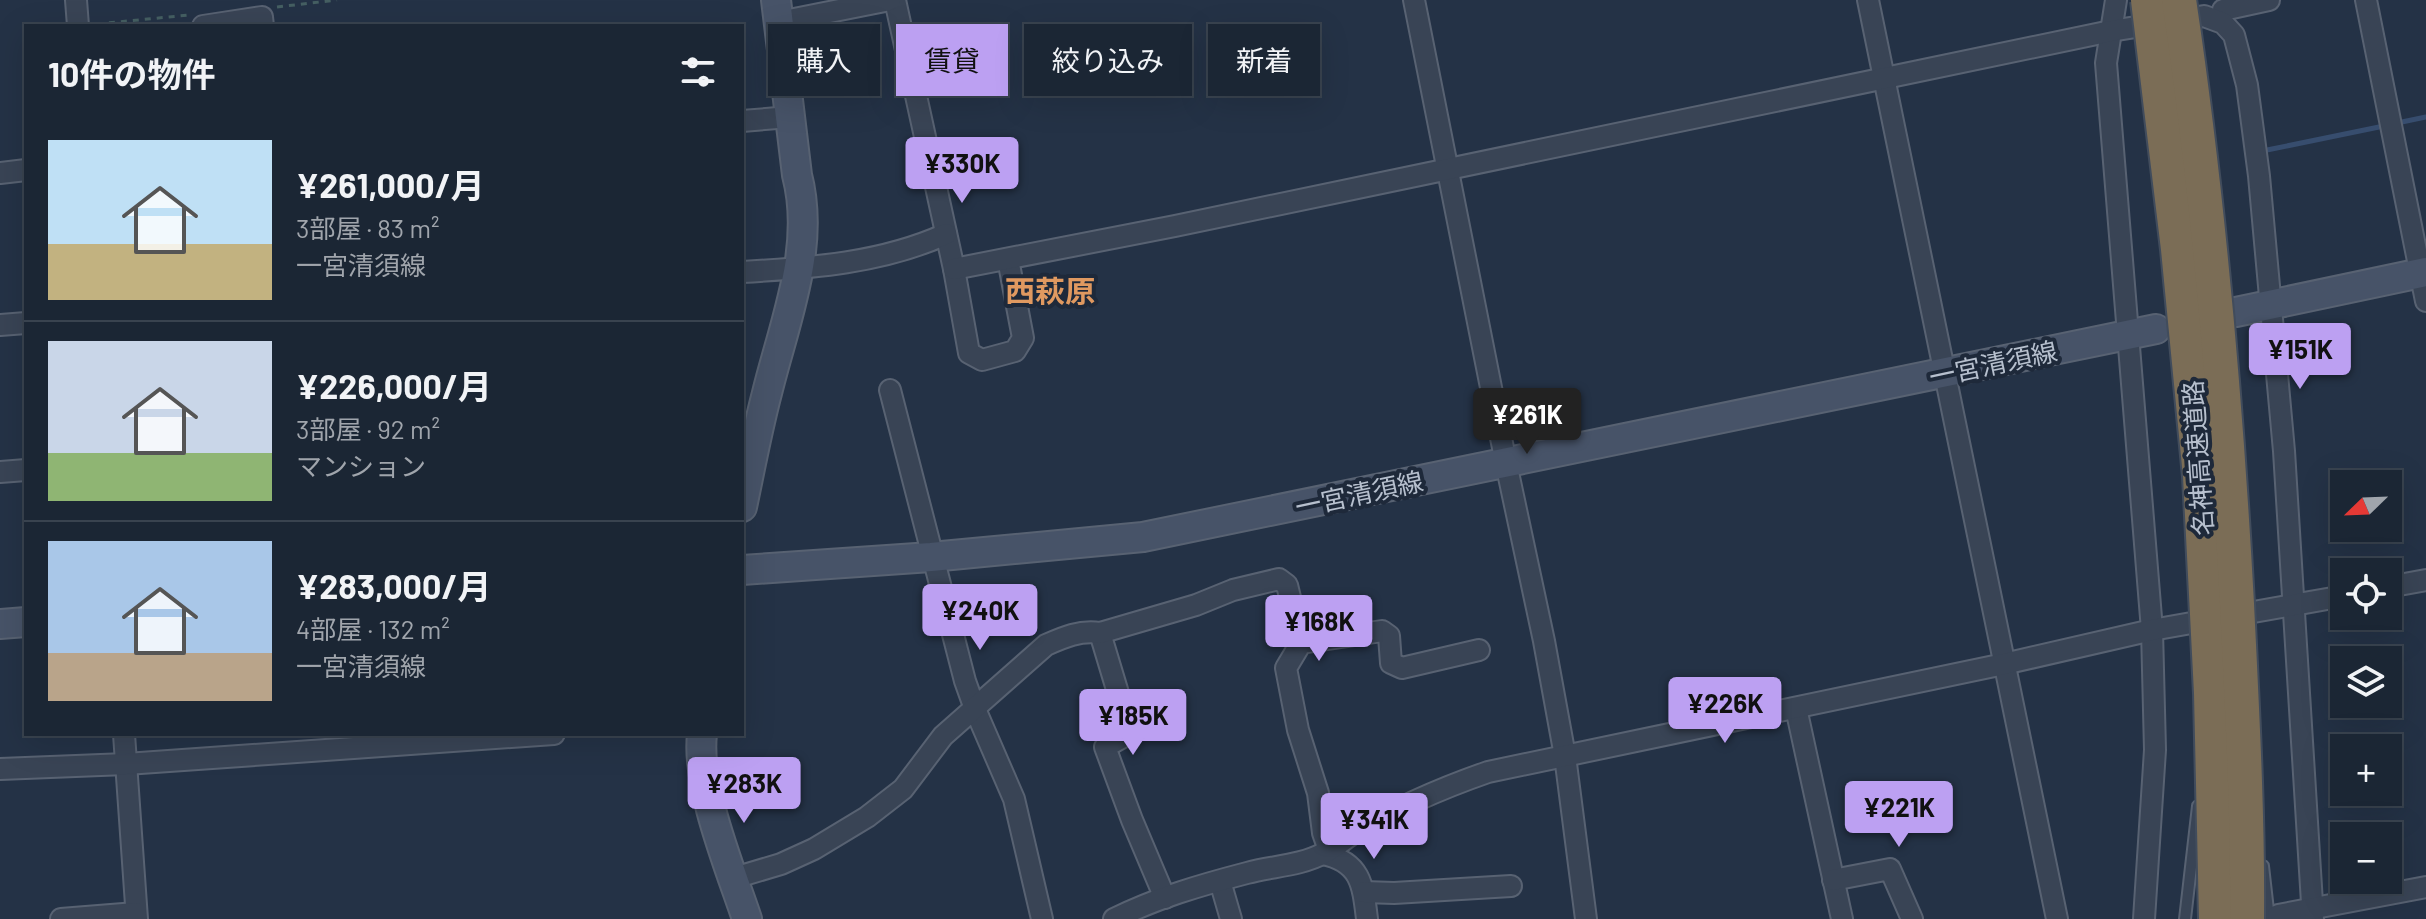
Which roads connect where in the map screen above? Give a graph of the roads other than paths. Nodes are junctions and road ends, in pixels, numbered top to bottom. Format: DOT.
graph roads {
  1 [pos="76,0"];
  2 [pos="893,0"];
  3 [pos="1414,0"];
  4 [pos="1868,0"];
  5 [pos="2116,0"];
  6 [pos="2148,0"];
  7 [pos="2179,0"];
  8 [pos="2269,0"];
  9 [pos="2366,0"];
  10 [pos="778,11"];
  11 [pos="2223,11"];
  12 [pos="78,24"];
  13 [pos="216,24"];
  14 [pos="263,24"];
  15 [pos="2111,31"];
  16 [pos="1884,78"];
  17 [pos="790,117"];
  18 [pos="744,121"];
  19 [pos="1447,168"];
  20 [pos="24,170"];
  21 [pos="0,173"];
  22 [pos="946,234"];
  23 [pos="1008,259"];
  24 [pos="798,269"];
  25 [pos="954,269"];
  26 [pos="744,272"];
  27 [pos="2424,282"];
  28 [pos="2270,305"];
  29 [pos="2236,312"];
  30 [pos="24,323"];
  31 [pos="0,325"];
  32 [pos="2156,329"];
  33 [pos="2127,335"];
  34 [pos="1945,373"];
  35 [pos="890,390"];
  36 [pos="752,419"];
  37 [pos="1506,463"];
  38 [pos="24,470"];
  39 [pos="0,472"];
  40 [pos="744,489"];
  41 [pos="931,557"];
  42 [pos="744,570"];
  43 [pos="2426,580"];
  44 [pos="2402,584"];
  45 [pos="2330,599"];
  46 [pos="2293,606"];
  47 [pos="24,622"];
  48 [pos="0,624"];
  49 [pos="2152,630"];
  50 [pos="1100,633"];
  51 [pos="1301,643"];
  52 [pos="1479,650"];
  53 [pos="2004,664"];
  54 [pos="2226,693"];
  55 [pos="1796,708"];
  56 [pos="975,709"];
  57 [pos="124,736"];
  58 [pos="525,736"];
  59 [pos="702,736"];
  60 [pos="1565,756"];
  61 [pos="126,764"];
  62 [pos="0,769"];
  63 [pos="2201,784"];
  64 [pos="2199,799"];
  65 [pos="2258,829"];
  66 [pos="1326,852"];
  67 [pos="2262,859"];
  68 [pos="734,878"];
  69 [pos="1833,880"];
  70 [pos="1220,881"];
  71 [pos="1511,886"];
  72 [pos="2426,887"];
  73 [pos="1364,892"];
  74 [pos="1165,898"];
  75 [pos="2313,914"];
  76 [pos="136,916"];
  77 [pos="2265,918"];
  78 [pos="61,919"];
  79 [pos="747,919"];
  80 [pos="1042,919"];
  81 [pos="1114,919"];
  82 [pos="1231,919"];
  83 [pos="1367,919"];
  84 [pos="1586,919"];
  85 [pos="1842,919"];
  86 [pos="1912,919"];
  87 [pos="2057,919"];
  88 [pos="2144,919"];
  89 [pos="2185,919"];
  90 [pos="2216,919"];
  1 -- 12 [label="street"];
  2 -- 10 [label="street"];
  2 -- 22 [label="street"];
  3 -- 19 [label="street"];
  4 -- 16 [label="street"];
  5 -- 15 [label="street"];
  6 -- 54 [label="highway, 名神高速道路, bridge"];
  7 -- 54 [label="highway, 名神高速道路, bridge"];
  8 -- 11 [label="street"];
  9 -- 27 [label="street"];
  10 -- 17 [label="main road"];
  11 -- 15 [label="street"];
  11 -- 28 [label="street"];
  13 -- 14 [label="street"];
  15 -- 16 [label="street"];
  15 -- 33 [label="street"];
  16 -- 19 [label="street"];
  16 -- 34 [label="street"];
  17 -- 18 [label="street"];
  17 -- 24 [label="main road"];
  19 -- 23 [label="street"];
  19 -- 37 [label="street"];
  20 -- 21 [label="street"];
  22 -- 24 [label="street"];
  22 -- 25 [label="street"];
  23 -- 25 [label="street"];
  23 -- 25 [label="street"];
  24 -- 26 [label="street"];
  24 -- 36 [label="main road"];
  27 -- 28 [label="main road"];
  28 -- 29 [label="main road"];
  28 -- 46 [label="street"];
  30 -- 31 [label="street"];
  32 -- 33 [label="main road, 一宮清須線"];
  33 -- 34 [label="main road, 一宮清須線"];
  33 -- 49 [label="street"];
  34 -- 37 [label="main road, 一宮清須線"];
  34 -- 53 [label="street"];
  35 -- 41 [label="street"];
  36 -- 40 [label="main road"];
  37 -- 41 [label="main road, 一宮清須線"];
  37 -- 60 [label="street"];
  38 -- 39 [label="street"];
  41 -- 42 [label="main road, 一宮清須線"];
  41 -- 56 [label="street"];
  43 -- 44 [label="street"];
  45 -- 46 [label="street"];
  46 -- 49 [label="street"];
  46 -- 75 [label="street"];
  47 -- 48 [label="main road"];
  49 -- 53 [label="street"];
  49 -- 88 [label="street"];
  50 -- 51 [label="street"];
  50 -- 56 [label="street"];
  50 -- 74 [label="street"];
  51 -- 52 [label="street"];
  51 -- 66 [label="street"];
  53 -- 55 [label="street"];
  53 -- 87 [label="street"];
  54 -- 63 [label="lane"];
  54 -- 65 [label="lane"];
  54 -- 77 [label="highway, 名神高速道路, bridge"];
  54 -- 90 [label="highway, 名神高速道路, bridge"];
  55 -- 60 [label="street"];
  55 -- 69 [label="street"];
  56 -- 68 [label="street"];
  56 -- 80 [label="street"];
  57 -- 61 [label="street"];
  58 -- 61 [label="street"];
  59 -- 68 [label="main road"];
  60 -- 66 [label="street"];
  60 -- 84 [label="street"];
  61 -- 62 [label="street"];
  61 -- 76 [label="street"];
  64 -- 89 [label="lane"];
  66 -- 70 [label="street"];
  66 -- 73 [label="street"];
  67 -- 77 [label="lane"];
  68 -- 79 [label="main road"];
  69 -- 85 [label="street"];
  69 -- 86 [label="street"];
  70 -- 74 [label="street"];
  70 -- 82 [label="street"];
  71 -- 73 [label="street"];
  72 -- 75 [label="street"];
  73 -- 83 [label="street"];
  74 -- 81 [label="street"];
  75 -- 77 [label="street"];
  76 -- 78 [label="street"];
}
